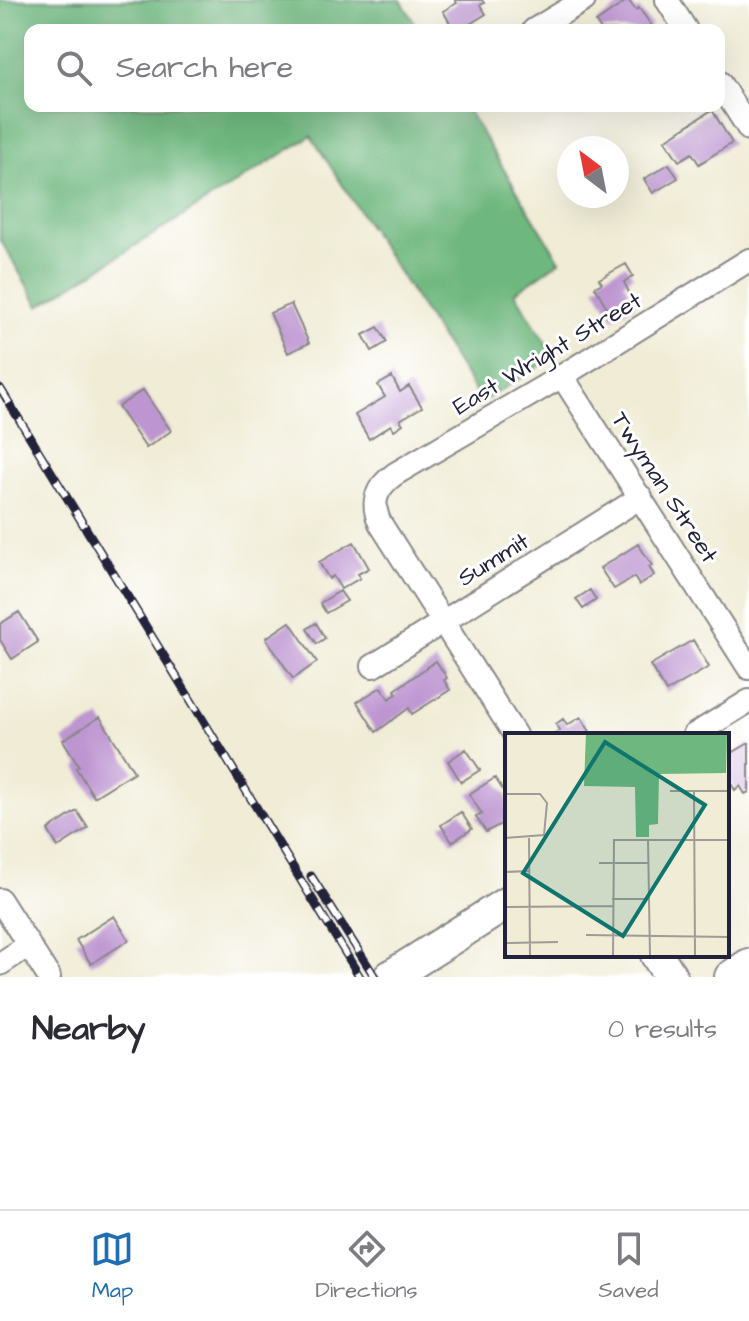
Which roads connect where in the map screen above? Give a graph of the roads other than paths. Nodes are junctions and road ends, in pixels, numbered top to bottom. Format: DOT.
graph roads {
  1 [pos="584,0"];
  2 [pos="667,0"];
  3 [pos="544,24"];
  4 [pos="682,24"];
  5 [pos="725,91"];
  6 [pos="749,129"];
  7 [pos="749,260"];
  8 [pos="562,376"];
  9 [pos="641,497"];
  10 [pos="443,622"];
  11 [pos="373,666"];
  12 [pos="749,668"];
  13 [pos="749,701"];
  14 [pos="514,733"];
  15 [pos="697,733"];
  16 [pos="0,900"];
  17 [pos="505,904"];
  18 [pos="29,945"];
  19 [pos="658,957"];
  20 [pos="0,964"];
  21 [pos="749,965"];
  22 [pos="49,977"];
  23 [pos="390,977"];
  24 [pos="671,977"];
  25 [pos="731,977"];
  1 -- 3 [label="street"];
  2 -- 4 [label="street"];
  5 -- 6 [label="street"];
  7 -- 8 [label="street, East Wright Street"];
  8 -- 9 [label="street, Twyman Street"];
  8 -- 10 [label="street, East Wright Street"];
  9 -- 10 [label="street, Summit"];
  9 -- 12 [label="street, Twyman Street"];
  10 -- 11 [label="street, Summit"];
  10 -- 14 [label="street"];
  13 -- 15 [label="street"];
  16 -- 18 [label="street"];
  17 -- 23 [label="street"];
  18 -- 20 [label="street"];
  18 -- 22 [label="street"];
  19 -- 24 [label="street"];
  21 -- 25 [label="street"];
}
